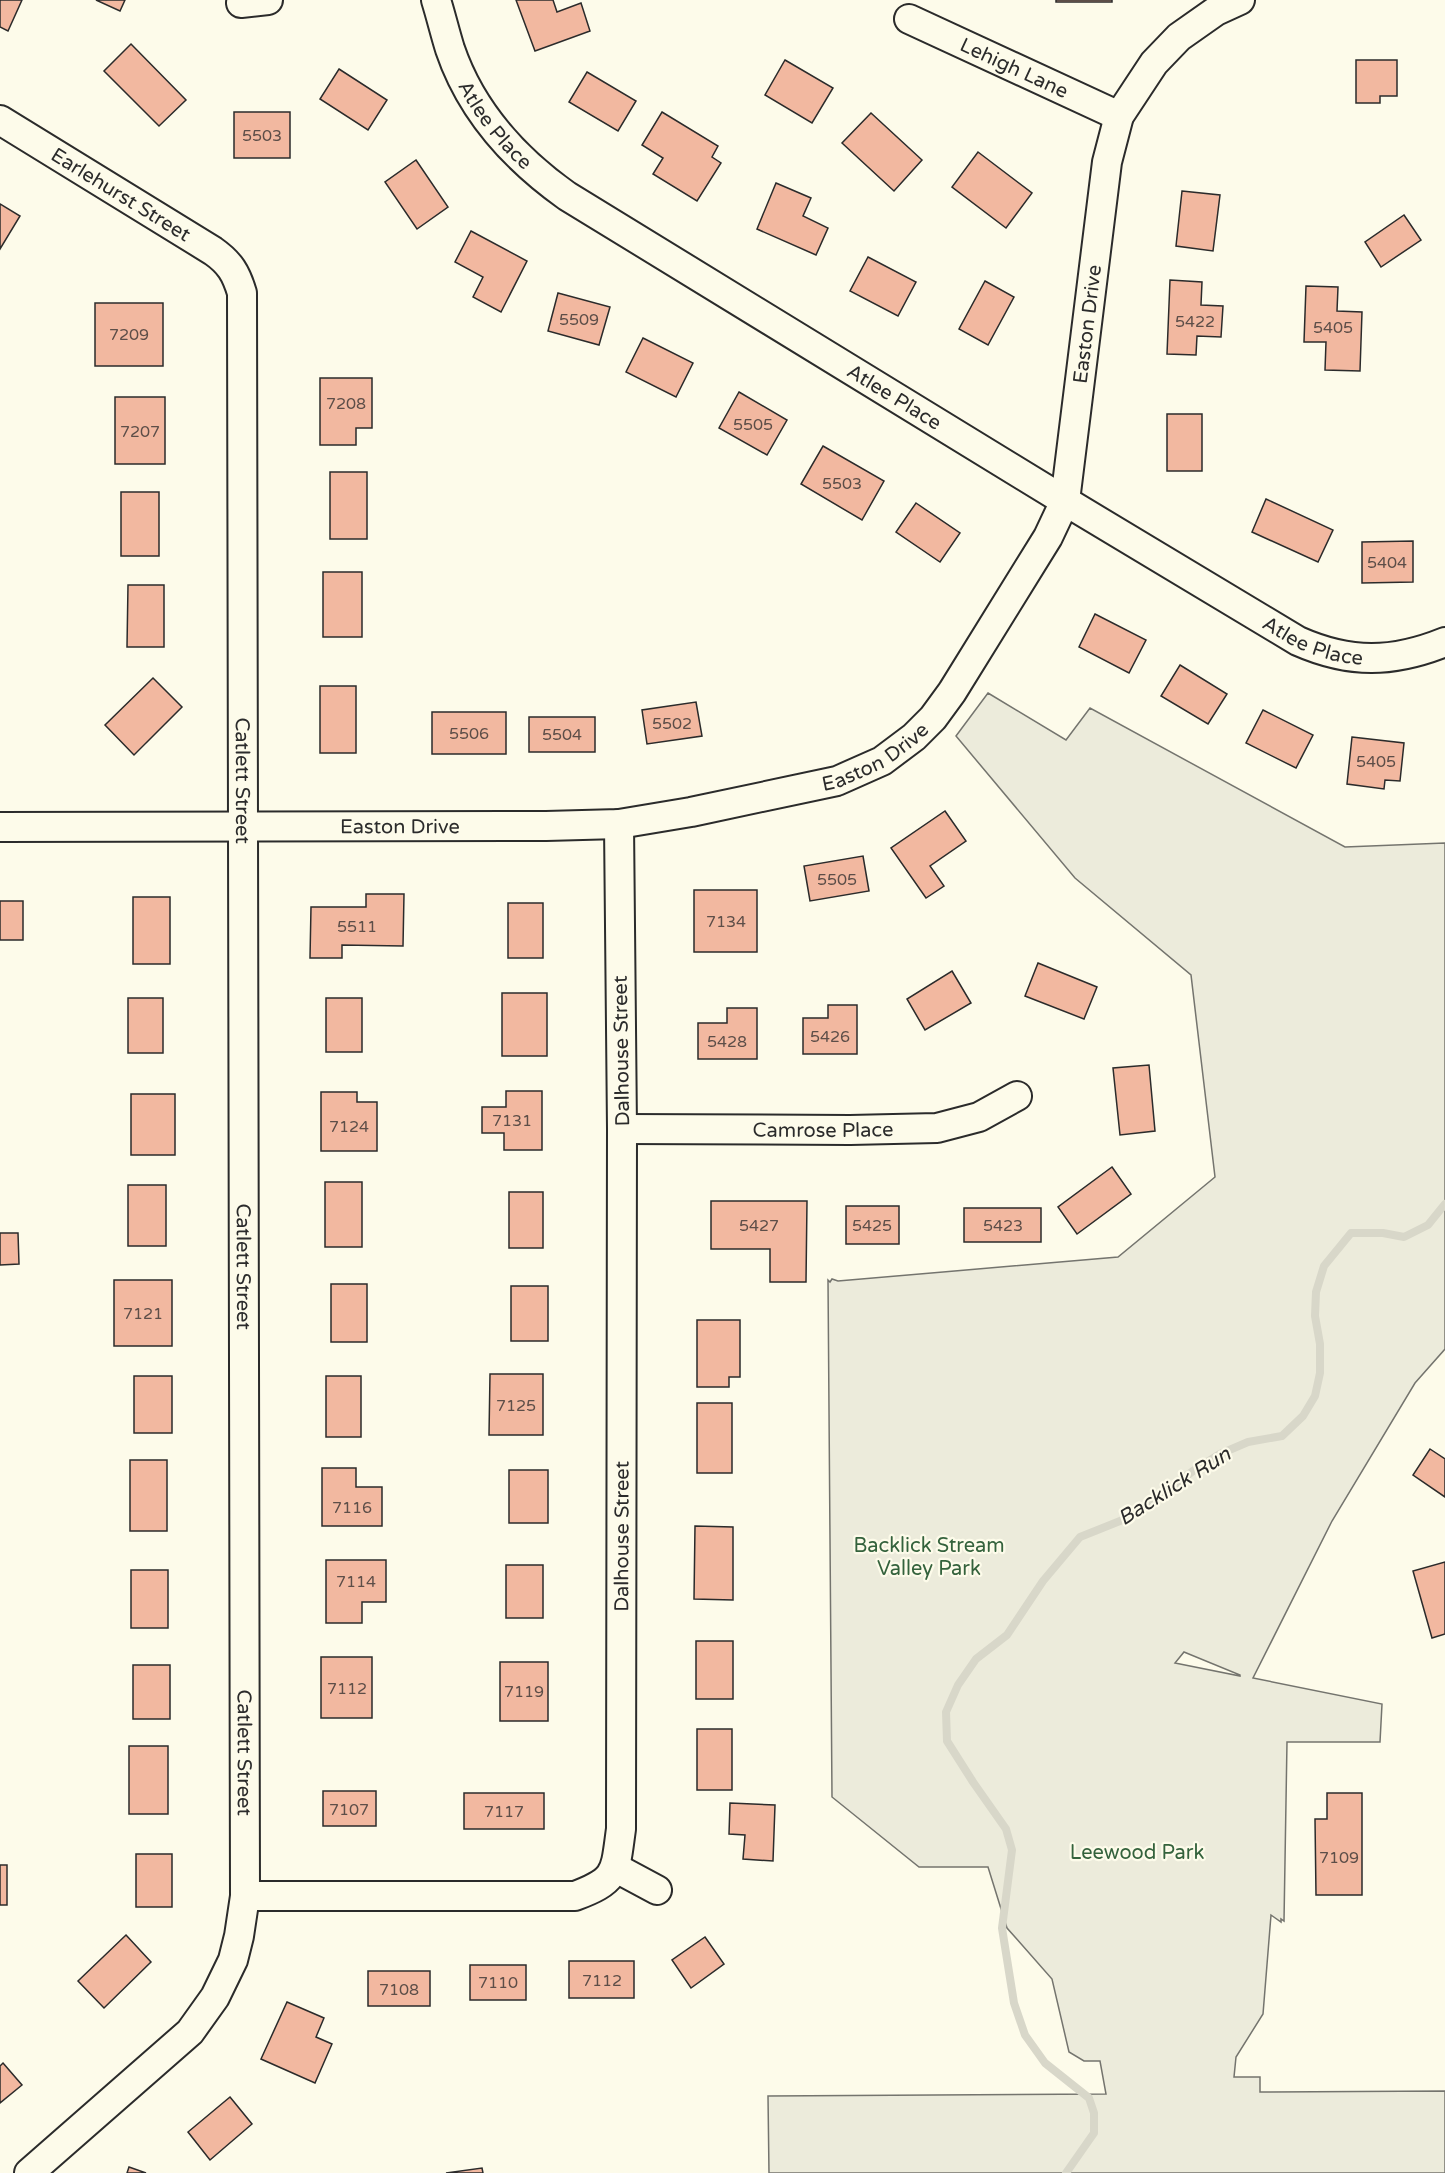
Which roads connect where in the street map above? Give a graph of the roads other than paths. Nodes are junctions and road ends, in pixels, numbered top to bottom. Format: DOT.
graph roads {
  1 [pos="436,0"];
  2 [pos="1240,0"];
  3 [pos="909,19"];
  4 [pos="1119,116"];
  5 [pos="0,120"];
  6 [pos="237,275"];
  7 [pos="1065,501"];
  8 [pos="1445,642"];
  9 [pos="619,824"];
  10 [pos="0,827"];
  11 [pos="244,827"];
  12 [pos="1017,1096"];
  13 [pos="622,1129"];
  14 [pos="616,1868"];
  15 [pos="657,1890"];
  16 [pos="245,1896"];
  17 [pos="29,2173"];
  1 -- 7 [label="street, Atlee Place"];
  2 -- 4 [label="street, Easton Drive"];
  3 -- 4 [label="street, Lehigh Lane"];
  4 -- 7 [label="street, Easton Drive"];
  5 -- 6 [label="street, Earlehurst Street"];
  6 -- 11 [label="street, Catlett Street"];
  7 -- 8 [label="street, Atlee Place"];
  7 -- 9 [label="street, Easton Drive"];
  9 -- 11 [label="street, Easton Drive"];
  9 -- 13 [label="street, Dalhouse Street"];
  10 -- 11 [label="street, Easton Drive"];
  11 -- 16 [label="street, Catlett Street"];
  12 -- 13 [label="street, Camrose Place"];
  13 -- 14 [label="street, Dalhouse Street"];
  14 -- 15 [label="street"];
  14 -- 16 [label="street"];
  16 -- 17 [label="street, Catlett Street"];
}
